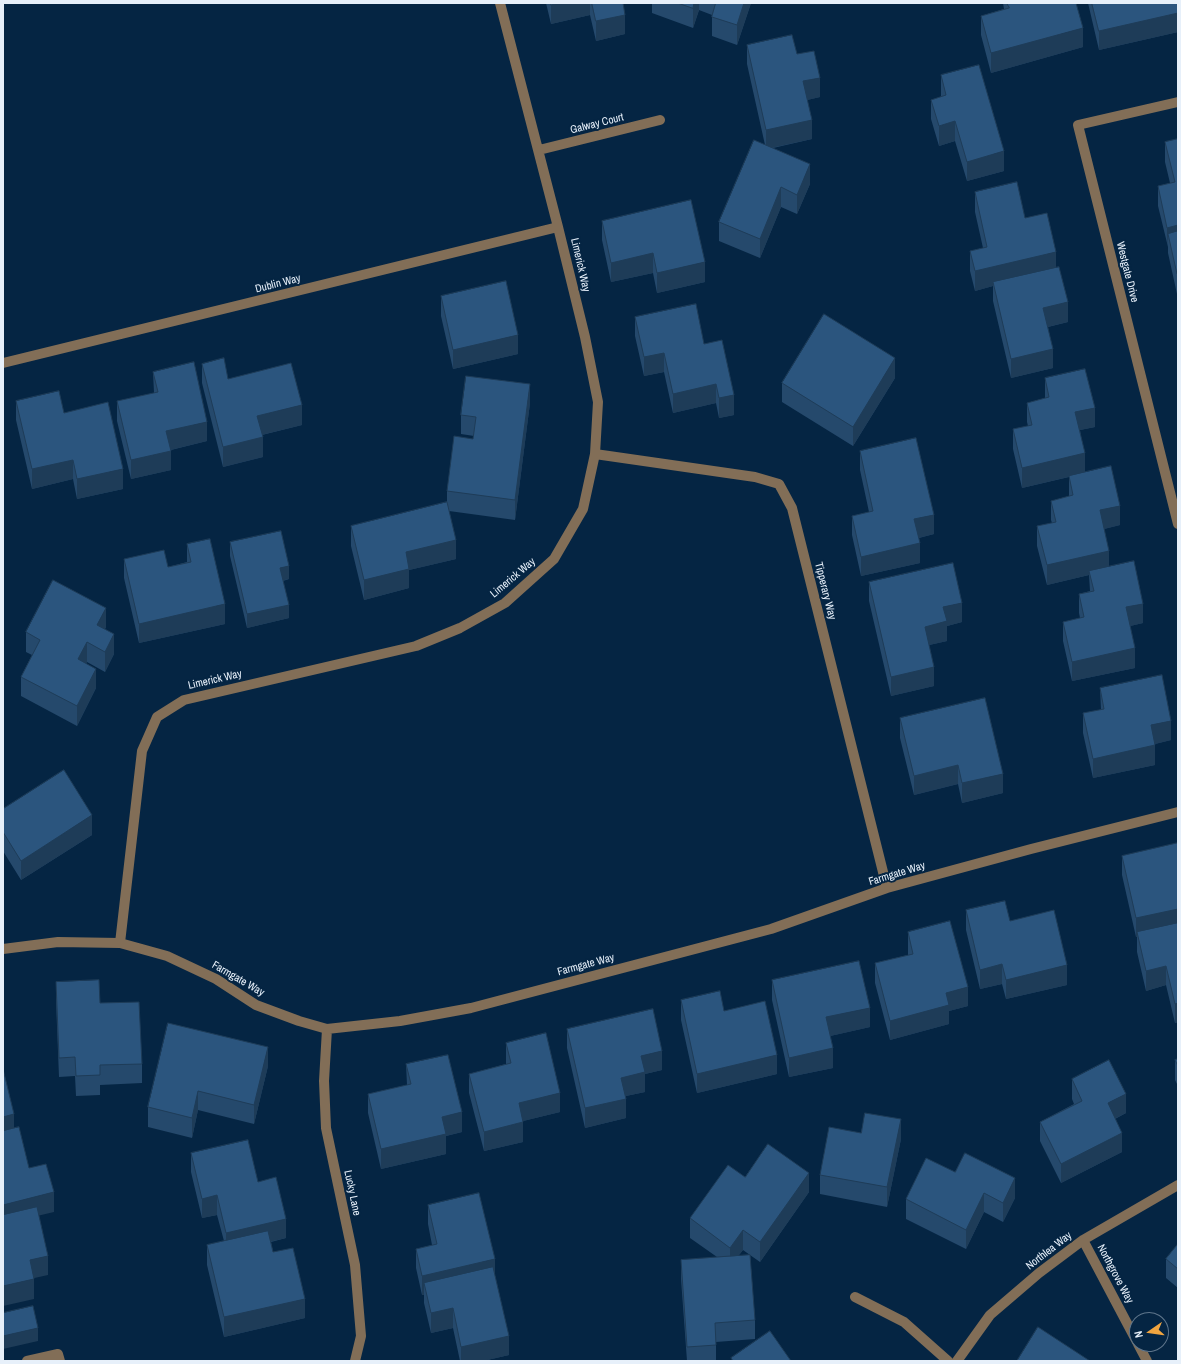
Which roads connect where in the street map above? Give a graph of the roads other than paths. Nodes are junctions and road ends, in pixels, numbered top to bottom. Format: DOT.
graph roads {
  1 [pos="500,3"];
  2 [pos="1178,102"];
  3 [pos="660,120"];
  4 [pos="539,150"];
  5 [pos="558,227"];
  6 [pos="3,363"];
  7 [pos="595,454"];
  8 [pos="1178,524"];
  9 [pos="1178,812"];
  10 [pos="887,888"];
  11 [pos="120,943"];
  12 [pos="3,949"];
  13 [pos="327,1029"];
  14 [pos="1178,1186"];
  15 [pos="1083,1240"];
  16 [pos="855,1297"];
  17 [pos="1129,1326"];
  18 [pos="1142,1352"];
  19 [pos="27,1361"];
  20 [pos="60,1361"];
  21 [pos="355,1361"];
  22 [pos="948,1361"];
  23 [pos="957,1361"];
  24 [pos="1147,1361"];
  1 -- 4 [label="street, Limerick Way"];
  2 -- 8 [label="street, Westgate Drive"];
  3 -- 4 [label="street, Galway Court"];
  4 -- 5 [label="street, Limerick Way"];
  5 -- 6 [label="street, Dublin Way"];
  5 -- 7 [label="street, Limerick Way"];
  7 -- 10 [label="street, Tipperary Way"];
  7 -- 11 [label="street, Limerick Way"];
  9 -- 10 [label="street, Farmgate Way"];
  10 -- 13 [label="street, Farmgate Way"];
  11 -- 12 [label="street, Farmgate Way"];
  11 -- 13 [label="street, Farmgate Way"];
  13 -- 21 [label="street, Lucky Lane"];
  14 -- 15 [label="street, Northlea Way"];
  15 -- 17 [label="street, Northgrove Way"];
  15 -- 23 [label="street, Northlea Way"];
  16 -- 22 [label="street"];
  18 -- 24 [label="street, Northgrove Way"];
  19 -- 20 [label="street"];
}
